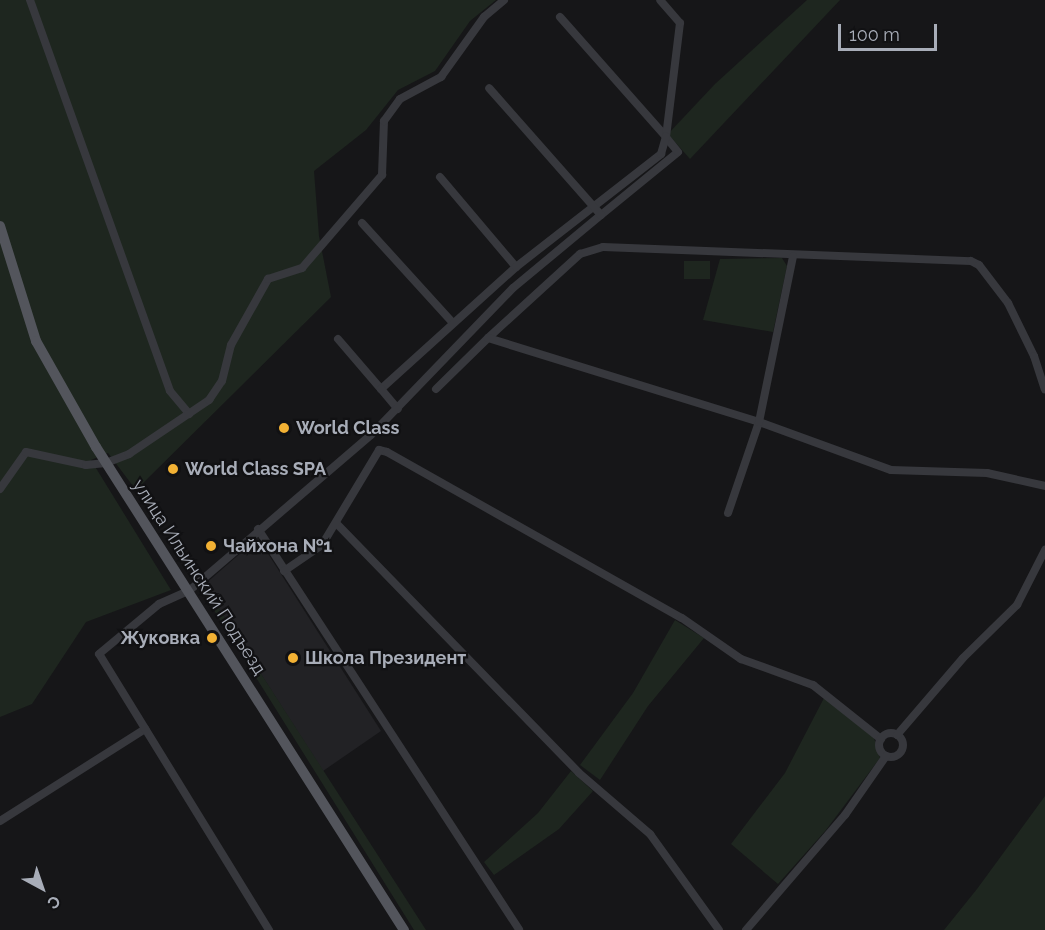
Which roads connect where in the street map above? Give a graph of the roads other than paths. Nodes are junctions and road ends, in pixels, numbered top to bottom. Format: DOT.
graph roads {
  1 [pos="30,0"];
  2 [pos="504,0"];
  3 [pos="660,0"];
  4 [pos="560,17"];
  5 [pos="489,88"];
  6 [pos="666,137"];
  7 [pos="440,177"];
  8 [pos="593,208"];
  9 [pos="601,215"];
  10 [pos="362,223"];
  11 [pos="0,226"];
  12 [pos="793,256"];
  13 [pos="516,267"];
  14 [pos="453,323"];
  15 [pos="488,338"];
  16 [pos="338,339"];
  17 [pos="381,389"];
  18 [pos="436,389"];
  19 [pos="1045,389"];
  20 [pos="398,409"];
  21 [pos="189,414"];
  22 [pos="759,422"];
  23 [pos="106,463"];
  24 [pos="1045,486"];
  25 [pos="0,489"];
  26 [pos="728,513"];
  27 [pos="337,524"];
  28 [pos="258,529"];
  29 [pos="1045,550"];
  30 [pos="284,571"];
  31 [pos="190,590"];
  32 [pos="145,729"];
  33 [pos="897,735"];
  34 [pos="881,739"];
  35 [pos="886,756"];
  36 [pos="0,821"];
  37 [pos="269,930"];
  38 [pos="404,930"];
  39 [pos="519,930"];
  40 [pos="719,930"];
  41 [pos="746,930"];
  1 -- 21 [label="street"];
  2 -- 21 [label="street"];
  3 -- 6 [label="street"];
  4 -- 6 [label="street"];
  5 -- 8 [label="street"];
  6 -- 8 [label="street"];
  6 -- 9 [label="street"];
  7 -- 13 [label="street"];
  8 -- 9 [label="street"];
  8 -- 13 [label="street"];
  9 -- 20 [label="street"];
  10 -- 14 [label="street"];
  11 -- 23 [label="main road, улица Ильинский Подъезд"];
  12 -- 15 [label="street"];
  12 -- 19 [label="street"];
  12 -- 22 [label="street"];
  13 -- 14 [label="street"];
  14 -- 17 [label="street"];
  15 -- 18 [label="street"];
  15 -- 22 [label="street"];
  16 -- 17 [label="street"];
  17 -- 20 [label="street"];
  20 -- 28 [label="street"];
  21 -- 23 [label="street"];
  22 -- 24 [label="street"];
  22 -- 26 [label="street"];
  23 -- 25 [label="street"];
  23 -- 31 [label="main road, улица Ильинский Подъезд"];
  27 -- 30 [label="street"];
  27 -- 34 [label="street"];
  27 -- 40 [label="street"];
  28 -- 30 [label="street"];
  28 -- 31 [label="street"];
  29 -- 33 [label="street"];
  30 -- 39 [label="street"];
  31 -- 32 [label="street"];
  31 -- 38 [label="main road, улица Ильинский Подъезд"];
  32 -- 36 [label="street"];
  32 -- 37 [label="street"];
  33 -- 34 [label="street"];
  33 -- 35 [label="street"];
  34 -- 35 [label="street"];
  35 -- 41 [label="street"];
}
